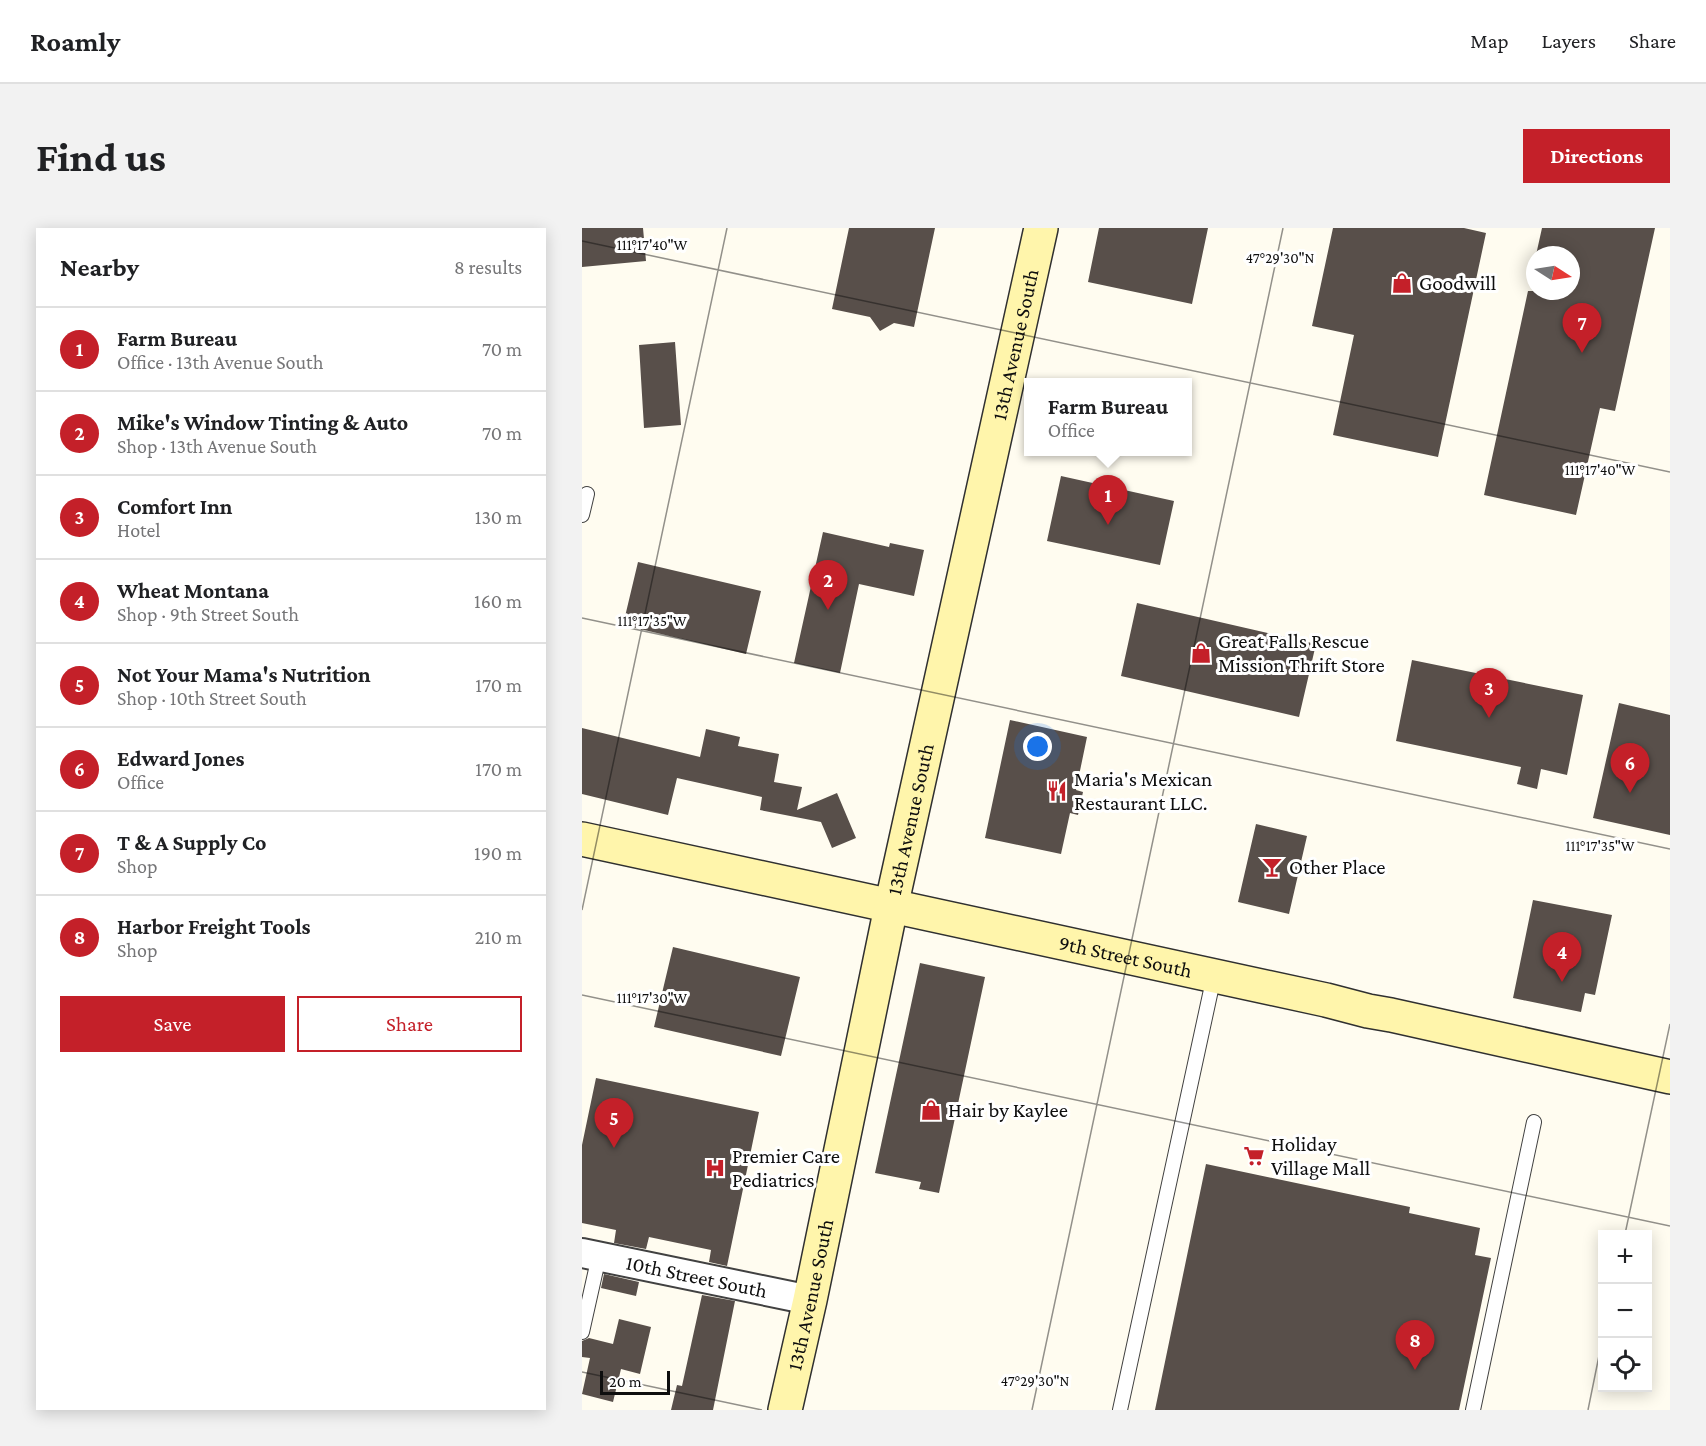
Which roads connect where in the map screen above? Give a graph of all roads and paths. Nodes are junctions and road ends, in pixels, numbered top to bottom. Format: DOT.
graph roads {
  1 [pos="1041,228"];
  2 [pos="587,494"];
  3 [pos="582,515"];
  4 [pos="582,839"];
  5 [pos="891,907"];
  6 [pos="1214,976"];
  7 [pos="1670,1077"];
  8 [pos="1534,1122"];
  9 [pos="590,1255"];
  10 [pos="810,1300"];
  11 [pos="582,1332"];
  12 [pos="785,1410"];
  13 [pos="1120,1410"];
  14 [pos="1473,1410"];
  1 -- 5 [label="street, 13th Avenue South"];
  2 -- 3 [label="lane"];
  4 -- 5 [label="street, 9th Street South"];
  5 -- 6 [label="street, 9th Street South"];
  5 -- 10 [label="street, 13th Avenue South"];
  6 -- 7 [label="street, 9th Street South"];
  6 -- 13 [label="lane"];
  8 -- 14 [label="lane"];
  9 -- 10 [label="street, 10th Street South"];
  9 -- 11 [label="lane"];
  10 -- 12 [label="street, 13th Avenue South"];
}
